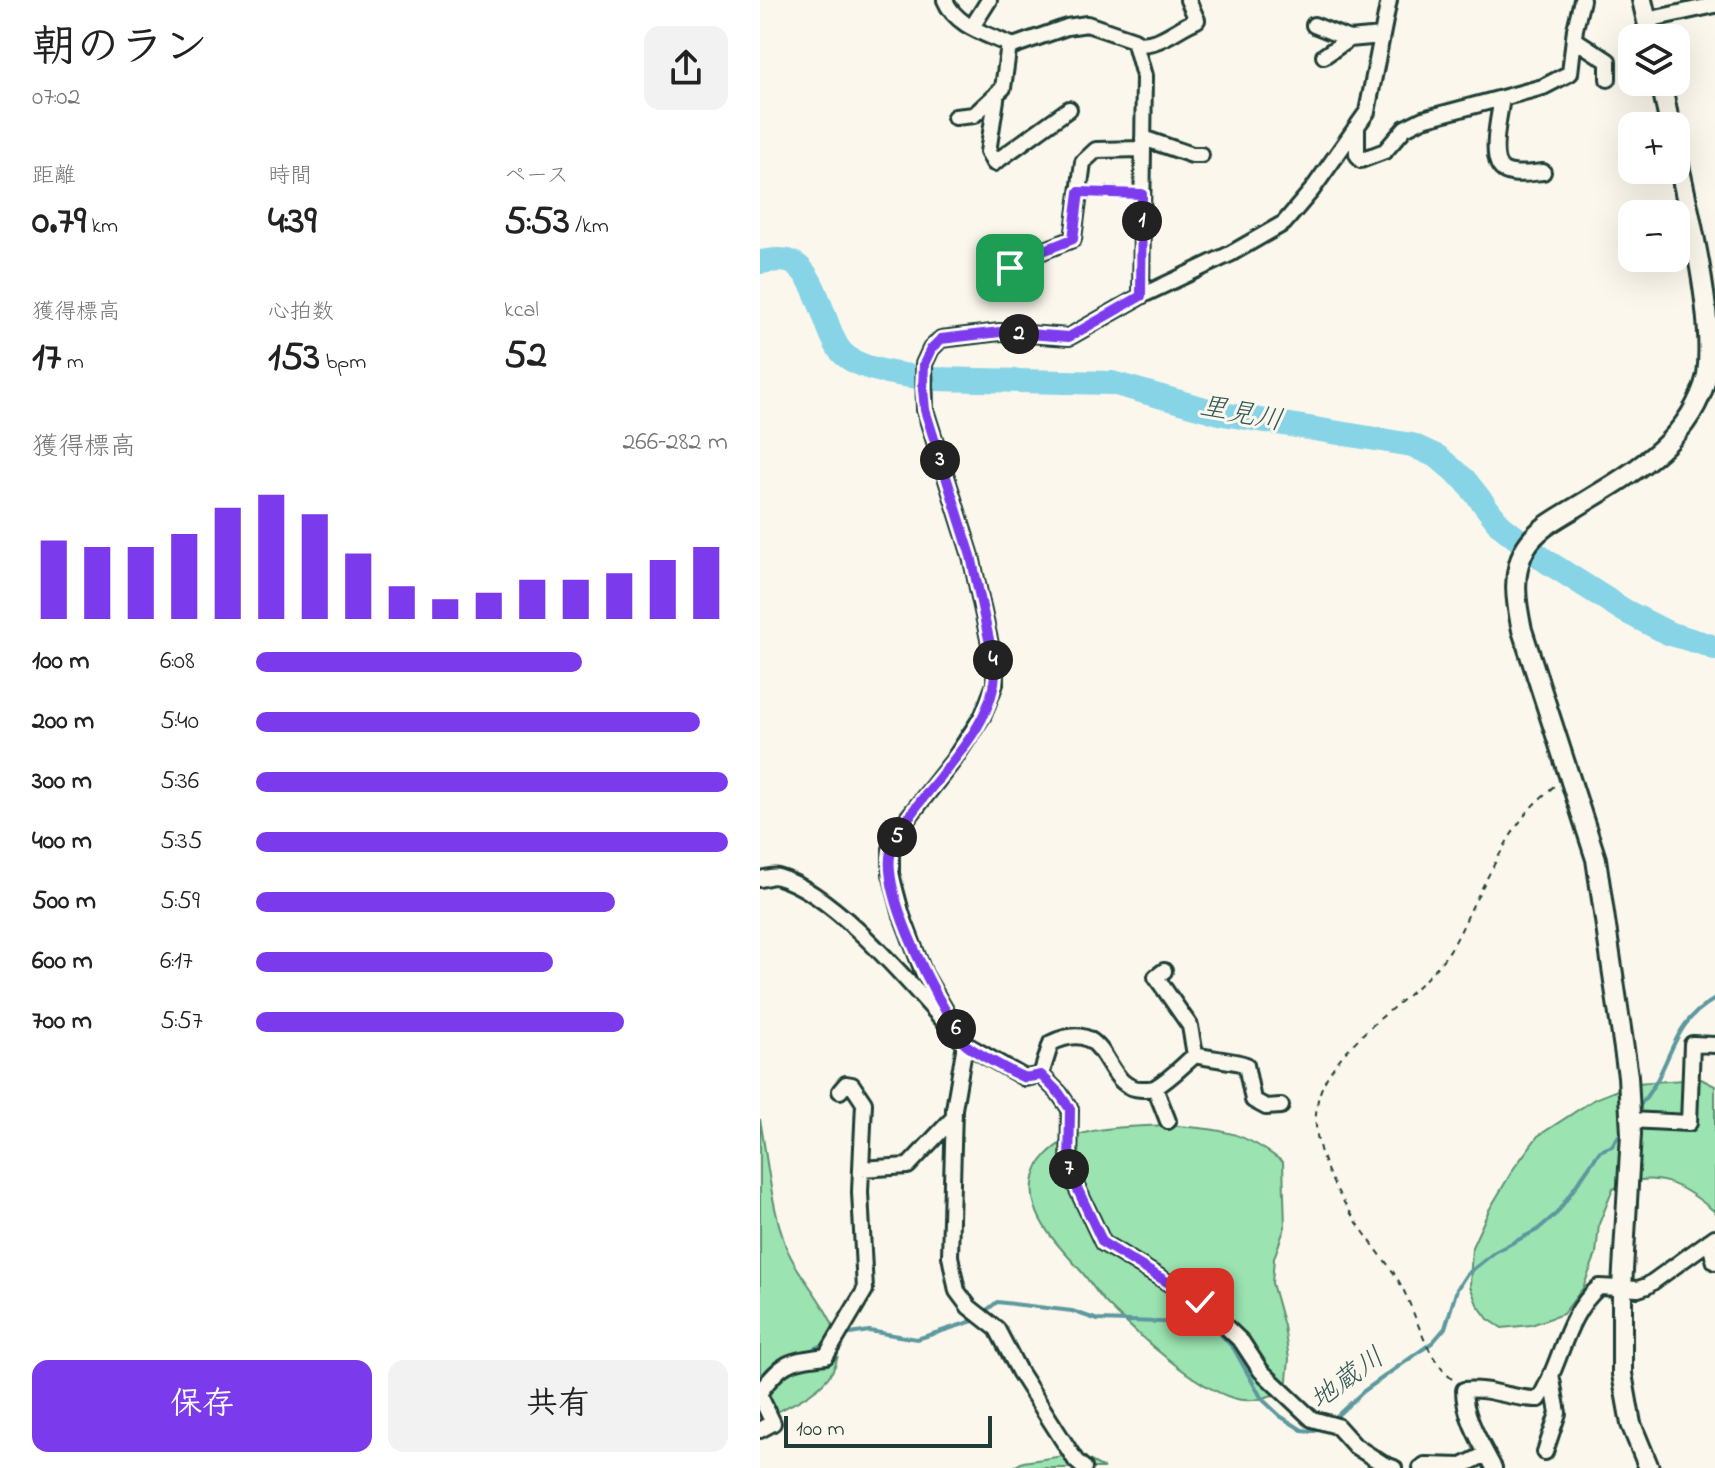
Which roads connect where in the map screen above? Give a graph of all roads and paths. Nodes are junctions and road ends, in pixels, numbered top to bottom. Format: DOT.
graph roads {
  1 [pos="945,0"];
  2 [pos="989,0"];
  3 [pos="1188,0"];
  4 [pos="1389,0"];
  5 [pos="1582,0"];
  6 [pos="1642,0"];
  7 [pos="1715,5"];
  8 [pos="1648,24"];
  9 [pos="1663,24"];
  10 [pos="1314,25"];
  11 [pos="972,27"];
  12 [pos="1382,36"];
  13 [pos="1349,39"];
  14 [pos="1574,39"];
  15 [pos="1009,44"];
  16 [pos="1136,44"];
  17 [pos="1324,56"];
  18 [pos="1608,79"];
  19 [pos="997,93"];
  20 [pos="1502,98"];
  21 [pos="1069,109"];
  22 [pos="955,117"];
  23 [pos="1357,128"];
  24 [pos="1143,143"];
  25 [pos="1201,155"];
  26 [pos="1543,172"];
  27 [pos="1683,184"];
  28 [pos="1079,192"];
  29 [pos="1142,194"];
  30 [pos="1020,281"];
  31 [pos="1141,296"];
  32 [pos="1571,784"];
  33 [pos="760,879"];
  34 [pos="1164,971"];
  35 [pos="965,1044"];
  36 [pos="1715,1045"];
  37 [pos="1195,1055"];
  38 [pos="1041,1075"];
  39 [pos="1155,1088"];
  40 [pos="840,1091"];
  41 [pos="1281,1106"];
  42 [pos="954,1117"];
  43 [pos="1630,1120"];
  44 [pos="1168,1121"];
  45 [pos="861,1169"];
  46 [pos="1712,1239"];
  47 [pos="1715,1262"];
  48 [pos="1622,1287"];
  49 [pos="1551,1374"];
  50 [pos="1464,1390"];
  51 [pos="760,1394"];
  52 [pos="760,1430"];
  53 [pos="1545,1452"];
  54 [pos="1486,1454"];
  55 [pos="1084,1468"];
  56 [pos="1394,1468"];
  57 [pos="1421,1468"];
  58 [pos="1494,1468"];
  59 [pos="1649,1468"];
  1 -- 11 [label="street"];
  2 -- 11 [label="street"];
  3 -- 16 [label="street"];
  4 -- 12 [label="street"];
  5 -- 14 [label="street"];
  6 -- 8 [label="street"];
  7 -- 9 [label="street"];
  10 -- 13 [label="street"];
  11 -- 15 [label="street"];
  12 -- 13 [label="street"];
  12 -- 23 [label="street"];
  13 -- 17 [label="street"];
  14 -- 18 [label="street"];
  14 -- 20 [label="street"];
  15 -- 16 [label="street"];
  15 -- 19 [label="street"];
  16 -- 24 [label="street"];
  19 -- 21 [label="street"];
  19 -- 22 [label="street"];
  20 -- 23 [label="street"];
  20 -- 26 [label="street"];
  23 -- 31 [label="street"];
  24 -- 25 [label="street"];
  24 -- 28 [label="street"];
  24 -- 29 [label="street"];
  27 -- 32 [label="street"];
  28 -- 29 [label="lane"];
  28 -- 30 [label="street"];
  29 -- 31 [label="street"];
  31 -- 35 [label="street"];
  32 -- 43 [label="street"];
  32 -- 50 [label="path"];
  33 -- 35 [label="street"];
  34 -- 37 [label="street"];
  35 -- 38 [label="street"];
  35 -- 42 [label="street"];
  36 -- 43 [label="street"];
  37 -- 39 [label="street"];
  37 -- 41 [label="street"];
  38 -- 39 [label="street"];
  38 -- 56 [label="street"];
  39 -- 44 [label="street"];
  40 -- 45 [label="street"];
  42 -- 45 [label="street"];
  42 -- 55 [label="street"];
  43 -- 48 [label="street"];
  45 -- 51 [label="street"];
  46 -- 47 [label="street"];
  46 -- 48 [label="street"];
  48 -- 49 [label="street"];
  48 -- 59 [label="street"];
  49 -- 50 [label="street"];
  49 -- 53 [label="street"];
  50 -- 54 [label="street"];
  51 -- 52 [label="street"];
  54 -- 57 [label="street"];
  54 -- 58 [label="street"];
}
